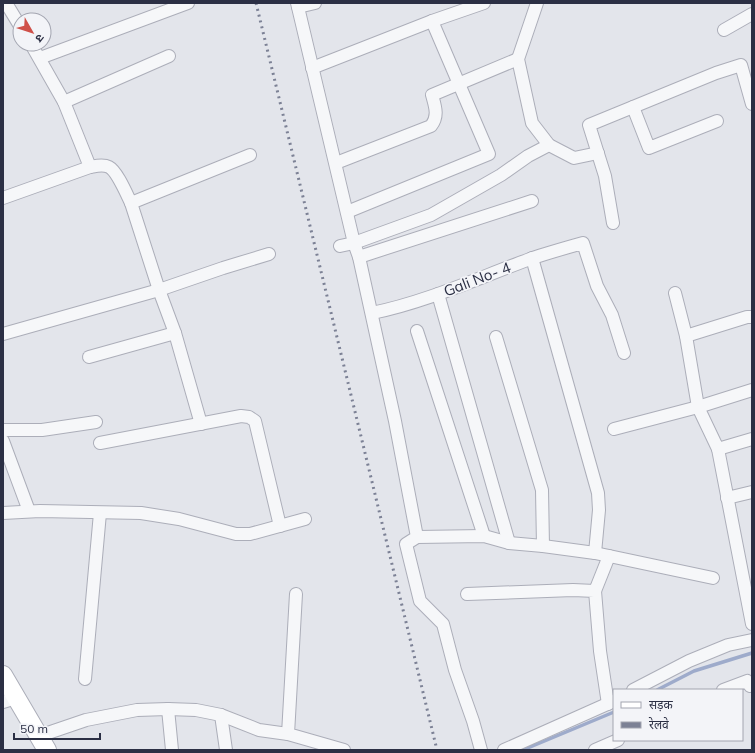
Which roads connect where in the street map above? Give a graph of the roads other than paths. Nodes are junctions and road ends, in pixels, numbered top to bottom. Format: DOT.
graph roads {
  1 [pos="188,3"];
  2 [pos="315,3"];
  3 [pos="484,3"];
  4 [pos="537,3"];
  5 [pos="297,5"];
  6 [pos="467,6"];
  7 [pos="752,14"];
  8 [pos="432,21"];
  9 [pos="724,30"];
  10 [pos="36,52"];
  11 [pos="169,56"];
  12 [pos="40,58"];
  13 [pos="518,59"];
  14 [pos="312,68"];
  15 [pos="459,84"];
  16 [pos="64,102"];
  17 [pos="752,104"];
  18 [pos="633,107"];
  19 [pos="717,121"];
  20 [pos="549,145"];
  21 [pos="598,154"];
  22 [pos="250,155"];
  23 [pos="336,163"];
  24 [pos="90,167"];
  25 [pos="3,198"];
  26 [pos="532,201"];
  27 [pos="131,203"];
  28 [pos="347,212"];
  29 [pos="613,223"];
  30 [pos="354,243"];
  31 [pos="340,246"];
  32 [pos="269,254"];
  33 [pos="359,257"];
  34 [pos="532,258"];
  35 [pos="159,290"];
  36 [pos="675,293"];
  37 [pos="438,294"];
  38 [pos="372,313"];
  39 [pos="752,317"];
  40 [pos="417,331"];
  41 [pos="175,333"];
  42 [pos="3,334"];
  43 [pos="686,336"];
  44 [pos="496,337"];
  45 [pos="624,353"];
  46 [pos="89,357"];
  47 [pos="752,390"];
  48 [pos="698,406"];
  49 [pos="96,422"];
  50 [pos="200,424"];
  51 [pos="614,429"];
  52 [pos="3,430"];
  53 [pos="752,439"];
  54 [pos="3,441"];
  55 [pos="100,443"];
  56 [pos="718,449"];
  57 [pos="752,492"];
  58 [pos="727,498"];
  59 [pos="29,511"];
  60 [pos="100,512"];
  61 [pos="3,513"];
  62 [pos="305,519"];
  63 [pos="280,526"];
  64 [pos="484,536"];
  65 [pos="417,538"];
  66 [pos="509,543"];
  67 [pos="543,546"];
  68 [pos="595,553"];
  69 [pos="609,556"];
  70 [pos="713,578"];
  71 [pos="595,591"];
  72 [pos="296,594"];
  73 [pos="467,594"];
  74 [pos="752,624"];
  75 [pos="752,640"];
  76 [pos="3,675"];
  77 [pos="85,679"];
  78 [pos="752,685"];
  79 [pos="635,689"];
  80 [pos="726,689"];
  81 [pos="7,699"];
  82 [pos="611,702"];
  83 [pos="168,709"];
  84 [pos="221,715"];
  85 [pos="288,734"];
  86 [pos="616,741"];
  87 [pos="41,745"];
  88 [pos="172,750"];
  89 [pos="226,750"];
  90 [pos="344,750"];
  91 [pos="482,750"];
  92 [pos="504,750"];
  93 [pos="595,750"];
  1 -- 12 [label="street"];
  2 -- 5 [label="street"];
  3 -- 6 [label="street"];
  4 -- 13 [label="street"];
  5 -- 14 [label="street"];
  6 -- 8 [label="street"];
  7 -- 9 [label="street"];
  8 -- 14 [label="street"];
  8 -- 15 [label="street"];
  10 -- 12 [label="street"];
  11 -- 16 [label="street"];
  12 -- 16 [label="street"];
  13 -- 15 [label="street"];
  13 -- 20 [label="street"];
  14 -- 23 [label="street"];
  15 -- 23 [label="street"];
  15 -- 28 [label="street"];
  16 -- 24 [label="street"];
  17 -- 18 [label="street"];
  18 -- 19 [label="street"];
  18 -- 21 [label="street"];
  20 -- 21 [label="street"];
  20 -- 30 [label="street"];
  21 -- 29 [label="street"];
  22 -- 27 [label="street"];
  23 -- 28 [label="street"];
  24 -- 25 [label="street"];
  24 -- 27 [label="street"];
  26 -- 33 [label="street"];
  27 -- 35 [label="street"];
  28 -- 30 [label="street"];
  30 -- 31 [label="street"];
  30 -- 33 [label="street"];
  32 -- 35 [label="street"];
  33 -- 38 [label="street"];
  34 -- 37 [label="street, Gali No- 4"];
  34 -- 45 [label="street, Gali No- 4"];
  34 -- 68 [label="street"];
  35 -- 41 [label="street"];
  35 -- 42 [label="street"];
  36 -- 43 [label="street"];
  37 -- 38 [label="street, Gali No- 4"];
  37 -- 66 [label="street"];
  38 -- 65 [label="street"];
  39 -- 43 [label="street"];
  40 -- 64 [label="street"];
  41 -- 46 [label="street"];
  41 -- 50 [label="street"];
  43 -- 48 [label="street"];
  44 -- 67 [label="street"];
  47 -- 48 [label="street"];
  48 -- 51 [label="street"];
  48 -- 56 [label="street"];
  49 -- 52 [label="street"];
  50 -- 55 [label="street"];
  50 -- 63 [label="street"];
  53 -- 56 [label="street"];
  54 -- 59 [label="street"];
  56 -- 58 [label="street"];
  57 -- 58 [label="street"];
  58 -- 74 [label="street"];
  59 -- 60 [label="street"];
  59 -- 61 [label="street"];
  60 -- 63 [label="street"];
  60 -- 77 [label="street"];
  62 -- 63 [label="street"];
  64 -- 65 [label="street"];
  64 -- 66 [label="street"];
  65 -- 91 [label="street"];
  66 -- 67 [label="street"];
  67 -- 68 [label="street"];
  68 -- 69 [label="street"];
  69 -- 70 [label="street"];
  69 -- 71 [label="street"];
  71 -- 73 [label="street"];
  71 -- 82 [label="street"];
  72 -- 85 [label="street"];
  75 -- 79 [label="street"];
  76 -- 81 [label="main road"];
  78 -- 80 [label="street"];
  81 -- 87 [label="main road"];
  82 -- 92 [label="street"];
  83 -- 84 [label="street"];
  83 -- 87 [label="street"];
  83 -- 88 [label="street"];
  84 -- 85 [label="street"];
  84 -- 89 [label="street"];
  85 -- 90 [label="street"];
  86 -- 93 [label="street"];
}
